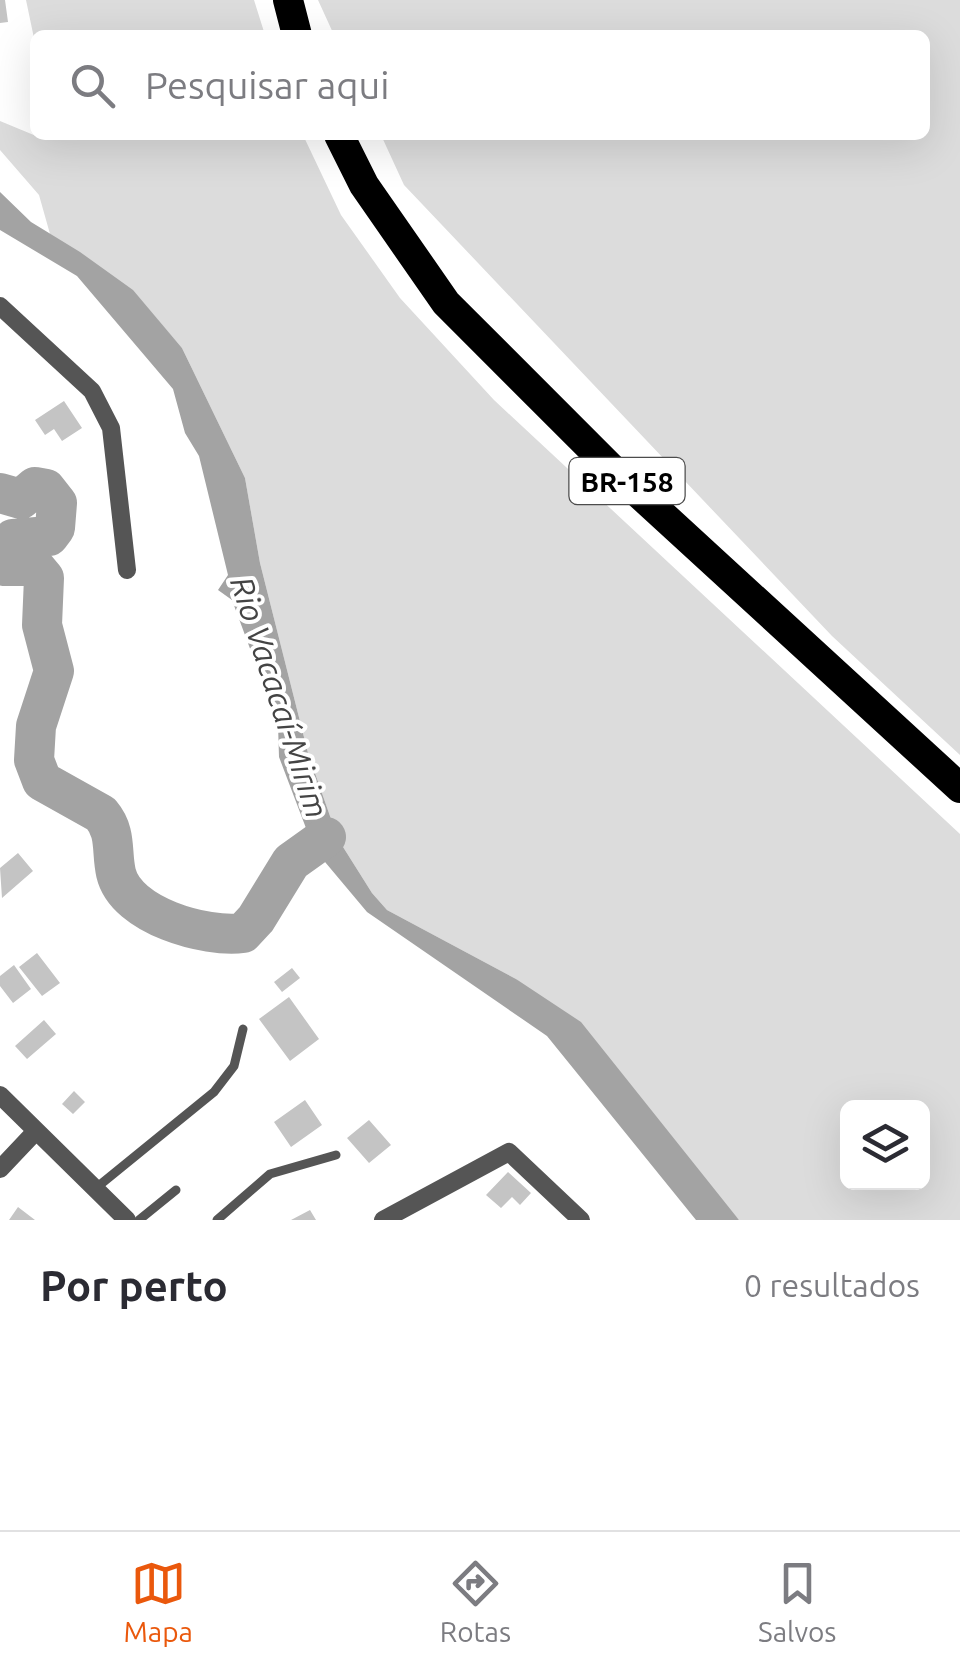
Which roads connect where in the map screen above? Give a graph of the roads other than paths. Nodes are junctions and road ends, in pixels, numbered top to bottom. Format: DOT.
graph roads {
  1 [pos="288,0"];
  2 [pos="296,30"];
  3 [pos="342,140"];
  4 [pos="0,306"];
  5 [pos="127,570"];
  6 [pos="960,788"];
  7 [pos="243,1030"];
  8 [pos="0,1096"];
  9 [pos="36,1131"];
  10 [pos="336,1155"];
  11 [pos="0,1169"];
  12 [pos="95,1188"];
  13 [pos="176,1190"];
  14 [pos="128,1220"];
  15 [pos="139,1220"];
  16 [pos="217,1220"];
  17 [pos="383,1220"];
  18 [pos="582,1220"];
  1 -- 2 [label="highway"];
  3 -- 6 [label="highway, BR-158"];
  4 -- 5 [label="street"];
  7 -- 12 [label="lane"];
  8 -- 9 [label="street"];
  9 -- 11 [label="street"];
  9 -- 12 [label="street"];
  10 -- 16 [label="lane"];
  12 -- 14 [label="street"];
  13 -- 15 [label="lane"];
  17 -- 18 [label="street"];
}
